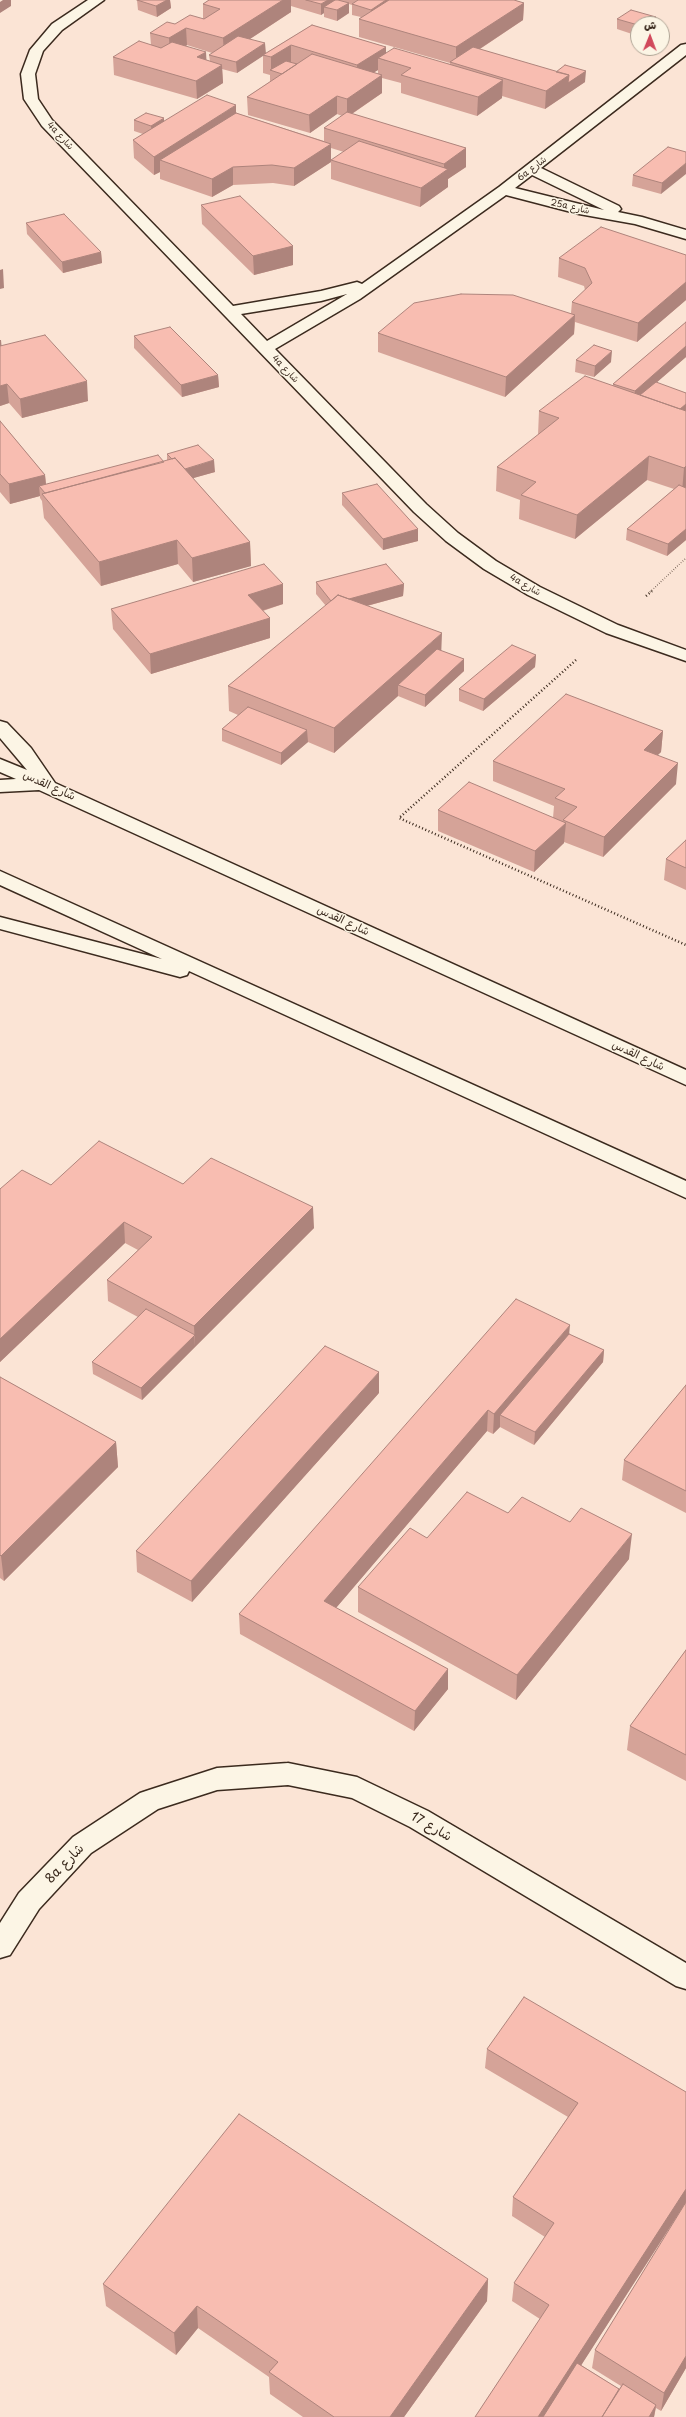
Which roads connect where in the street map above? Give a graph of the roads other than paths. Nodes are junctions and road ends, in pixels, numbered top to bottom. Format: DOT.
graph roads {
  1 [pos="97,0"];
  2 [pos="686,48"];
  3 [pos="531,169"];
  4 [pos="504,190"];
  5 [pos="637,220"];
  6 [pos="686,234"];
  7 [pos="372,283"];
  8 [pos="230,311"];
  9 [pos="265,348"];
  10 [pos="686,656"];
  11 [pos="0,727"];
  12 [pos="0,765"];
  13 [pos="46,784"];
  14 [pos="0,786"];
  15 [pos="0,878"];
  16 [pos="0,923"];
  17 [pos="241,986"];
  18 [pos="686,1078"];
  19 [pos="686,1190"];
  20 [pos="149,1801"];
  21 [pos="0,1946"];
  22 [pos="686,1977"];
  1 -- 8 [label="street, 4a شارع"];
  2 -- 3 [label="street, 6a شارع"];
  3 -- 4 [label="street, 6a شارع"];
  3 -- 5 [label="street, 25a شارع"];
  4 -- 5 [label="street, 25a شارع"];
  4 -- 7 [label="street, 6a شارع"];
  5 -- 6 [label="street, 25a شارع"];
  7 -- 8 [label="street, 6a شارع"];
  7 -- 9 [label="street, 6a شارع"];
  8 -- 9 [label="street, 4a شارع"];
  9 -- 10 [label="street, 4a شارع"];
  11 -- 13 [label="street"];
  12 -- 13 [label="street, شارع القدس"];
  13 -- 14 [label="street"];
  13 -- 18 [label="street, شارع القدس"];
  15 -- 17 [label="street"];
  16 -- 17 [label="street"];
  17 -- 19 [label="street"];
  20 -- 21 [label="street, 8a شارع"];
  20 -- 22 [label="street, شارع 17"];
}
